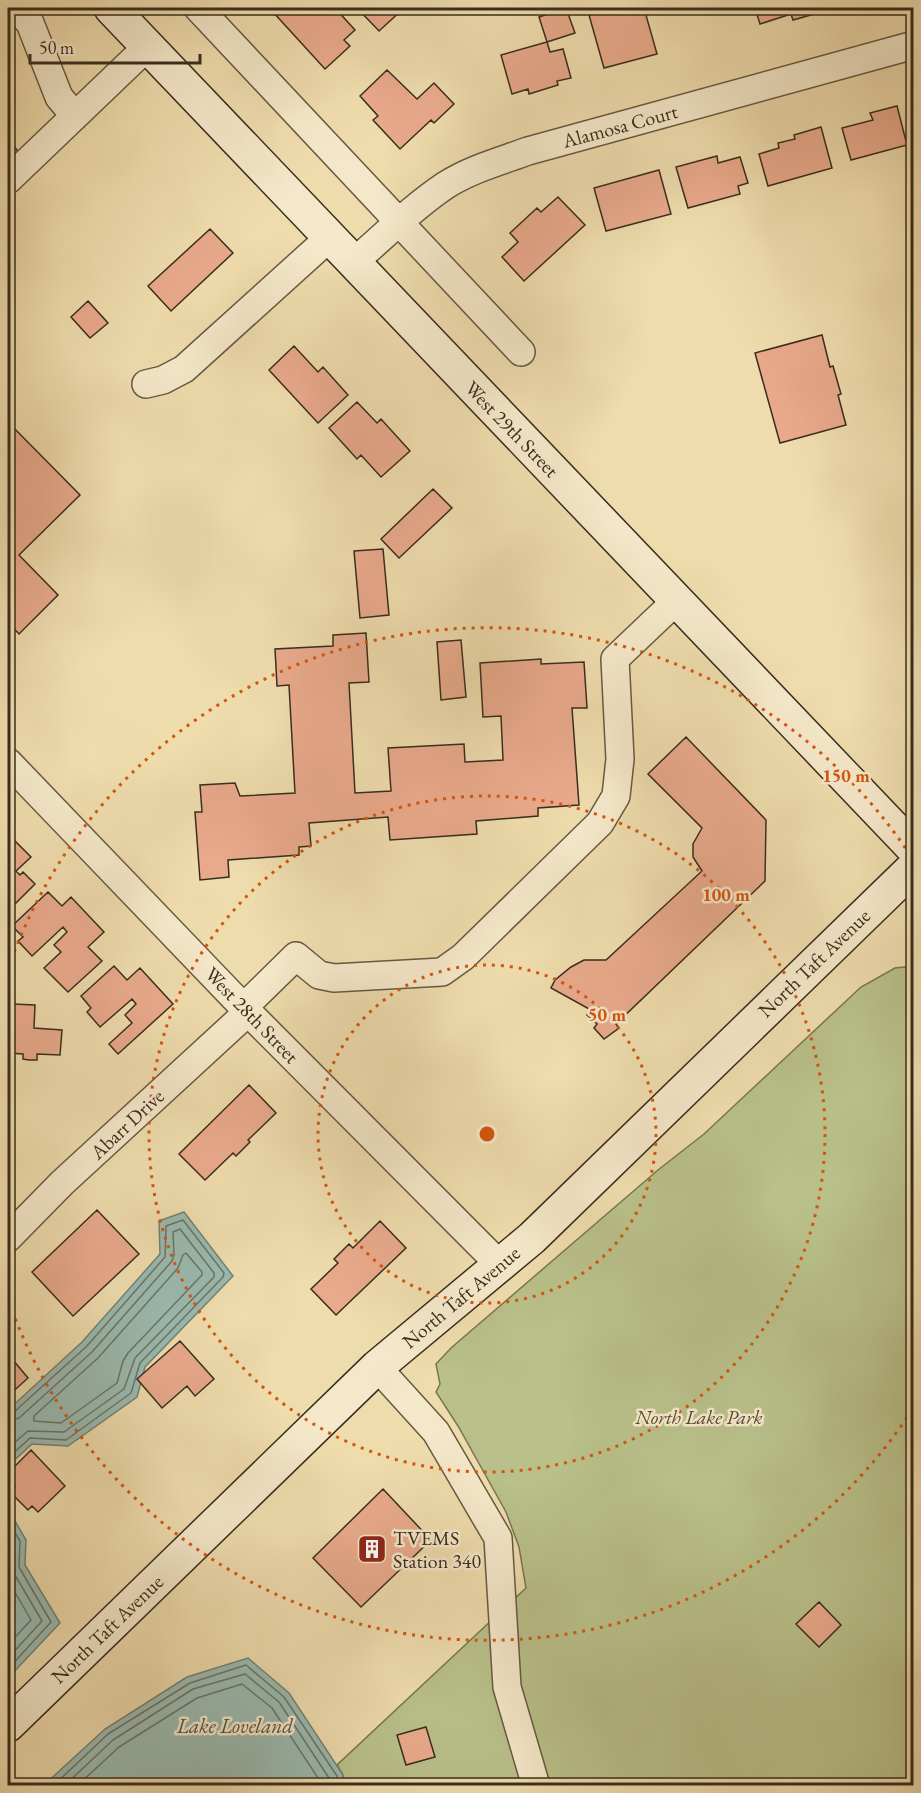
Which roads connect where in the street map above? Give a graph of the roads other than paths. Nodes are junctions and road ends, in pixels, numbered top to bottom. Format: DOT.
graph roads {
  1 [pos="16,8"];
  2 [pos="111,8"];
  3 [pos="198,8"];
  4 [pos="914,45"];
  5 [pos="147,46"];
  6 [pos="75,116"];
  7 [pos="8,180"];
  8 [pos="398,223"];
  9 [pos="330,237"];
  10 [pos="354,262"];
  11 [pos="521,352"];
  12 [pos="146,384"];
  13 [pos="676,601"];
  14 [pos="8,762"];
  15 [pos="914,849"];
  16 [pos="914,867"];
  17 [pos="246,1010"];
  18 [pos="8,1238"];
  19 [pos="500,1265"];
  20 [pos="377,1367"];
  21 [pos="8,1725"];
  22 [pos="536,1785"];
  1 -- 6 [label="street"];
  2 -- 5 [label="main road, West 29th Street"];
  3 -- 8 [label="street"];
  4 -- 8 [label="street, Alamosa Court"];
  5 -- 6 [label="street"];
  5 -- 9 [label="main road, West 29th Street"];
  6 -- 7 [label="street"];
  8 -- 10 [label="street, Alamosa Court"];
  8 -- 11 [label="street"];
  9 -- 10 [label="main road, West 29th Street"];
  9 -- 12 [label="street"];
  10 -- 13 [label="main road, West 29th Street"];
  13 -- 15 [label="main road, West 29th Street"];
  13 -- 17 [label="street, Abarr Drive"];
  14 -- 17 [label="street, West 28th Street"];
  16 -- 19 [label="main road, North Taft Avenue"];
  17 -- 18 [label="street, Abarr Drive"];
  17 -- 19 [label="street, West 28th Street"];
  19 -- 20 [label="main road, North Taft Avenue"];
  20 -- 21 [label="main road, North Taft Avenue"];
  20 -- 22 [label="street"];
}
